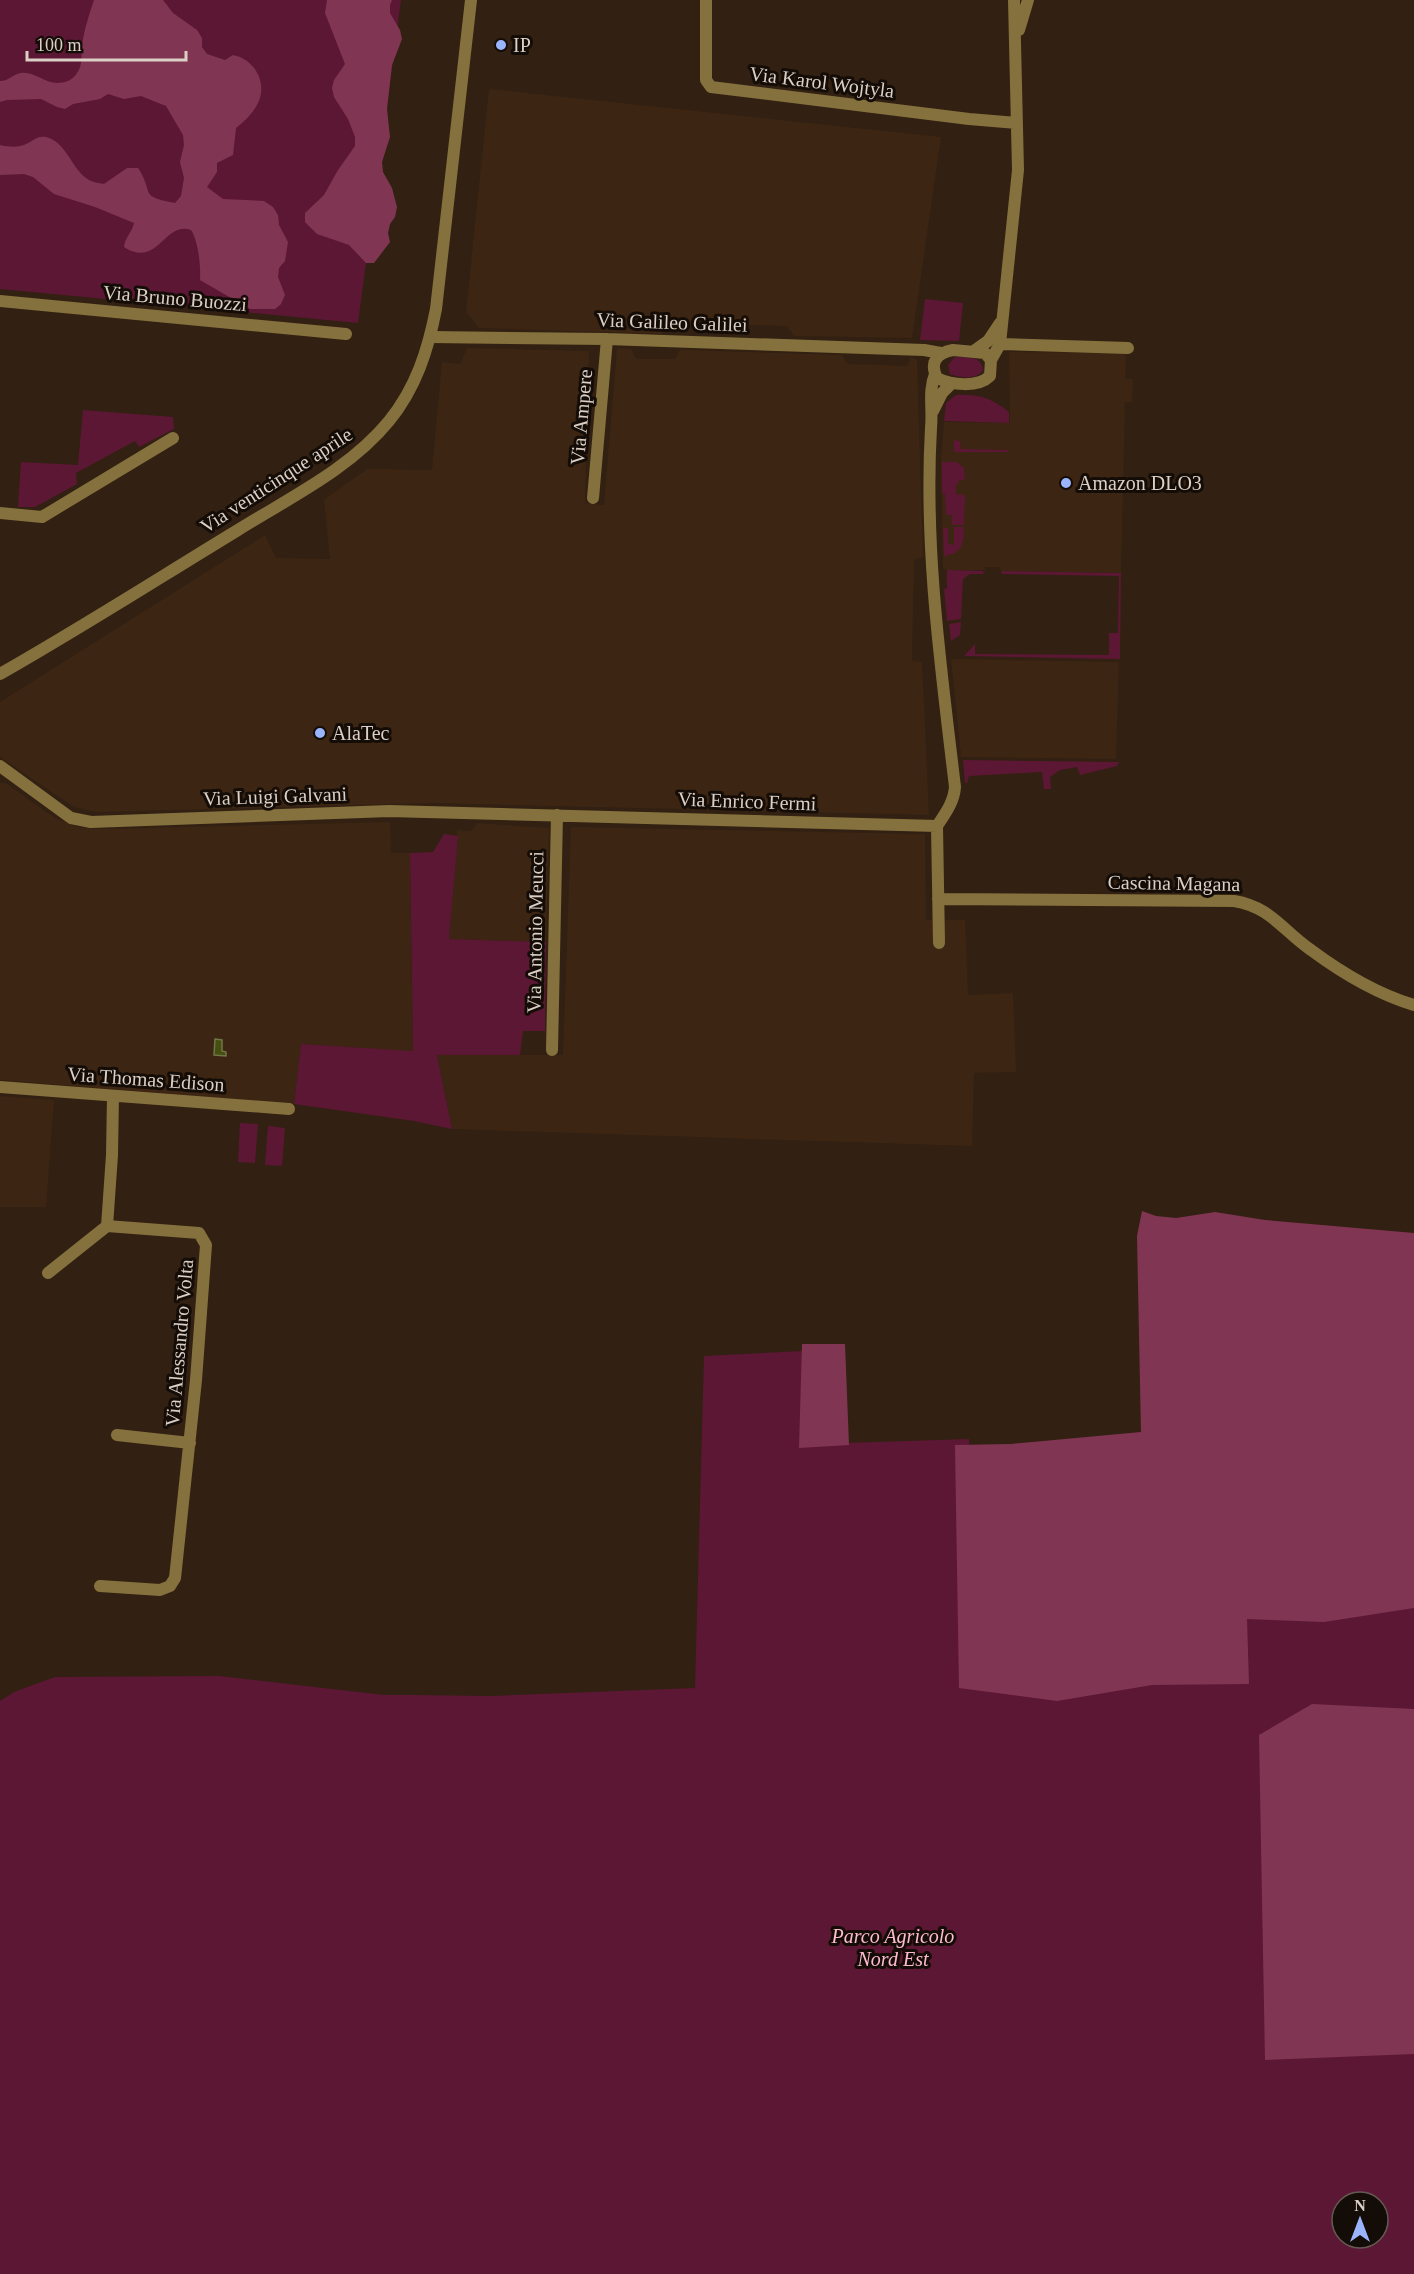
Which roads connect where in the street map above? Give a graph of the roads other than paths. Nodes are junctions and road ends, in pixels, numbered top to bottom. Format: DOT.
graph roads {
  1 [pos="471,0"];
  2 [pos="706,0"];
  3 [pos="1014,0"];
  4 [pos="1028,0"];
  5 [pos="1016,36"];
  6 [pos="1017,123"];
  7 [pos="0,301"];
  8 [pos="1001,322"];
  9 [pos="346,334"];
  10 [pos="430,337"];
  11 [pos="607,339"];
  12 [pos="1000,344"];
  13 [pos="1128,348"];
  14 [pos="913,349"];
  15 [pos="974,351"];
  16 [pos="941,353"];
  17 [pos="991,360"];
  18 [pos="934,369"];
  19 [pos="952,383"];
  20 [pos="933,412"];
  21 [pos="172,438"];
  22 [pos="593,498"];
  23 [pos="0,513"];
  24 [pos="56,642"];
  25 [pos="0,674"];
  26 [pos="0,683"];
  27 [pos="3,770"];
  28 [pos="557,815"];
  29 [pos="937,826"];
  30 [pos="938,899"];
  31 [pos="939,943"];
  32 [pos="1414,1005"];
  33 [pos="552,1050"];
  34 [pos="0,1087"];
  35 [pos="113,1096"];
  36 [pos="289,1109"];
  37 [pos="107,1226"];
  38 [pos="48,1273"];
  39 [pos="117,1436"];
  40 [pos="190,1443"];
  41 [pos="100,1586"];
  1 -- 10 [label="street, Via venticinque aprile"];
  2 -- 6 [label="street, Via Karol Wojtyla"];
  3 -- 5 [label="street"];
  4 -- 5 [label="street"];
  5 -- 6 [label="street"];
  6 -- 8 [label="street"];
  7 -- 9 [label="street, Via Bruno Buozzi"];
  8 -- 12 [label="street"];
  8 -- 15 [label="street"];
  10 -- 11 [label="street, Via Galileo Galilei"];
  10 -- 24 [label="street, Via venticinque aprile"];
  11 -- 14 [label="street, Via Galileo Galilei"];
  11 -- 22 [label="street, Via Ampere"];
  12 -- 13 [label="street"];
  12 -- 17 [label="street"];
  14 -- 16 [label="street, Via Galileo Galilei"];
  14 -- 18 [label="street"];
  15 -- 16 [label="street"];
  15 -- 17 [label="street"];
  16 -- 18 [label="street"];
  17 -- 19 [label="street"];
  18 -- 19 [label="street"];
  18 -- 20 [label="street"];
  19 -- 20 [label="street"];
  20 -- 29 [label="street"];
  21 -- 23 [label="street"];
  24 -- 25 [label="street, Via venticinque aprile"];
  24 -- 26 [label="street, Via venticinque aprile"];
  27 -- 28 [label="street, Via Luigi Galvani"];
  28 -- 29 [label="street, Via Enrico Fermi"];
  28 -- 33 [label="street, Via Antonio Meucci"];
  29 -- 30 [label="street"];
  30 -- 31 [label="street"];
  30 -- 32 [label="street, Cascina Magana"];
  34 -- 35 [label="street, Via Thomas Edison"];
  35 -- 36 [label="street, Via Thomas Edison"];
  35 -- 37 [label="street"];
  37 -- 38 [label="street"];
  37 -- 40 [label="street, Via Alessandro Volta"];
  39 -- 40 [label="street, Via Alessandro Volta"];
  40 -- 41 [label="street, Via Alessandro Volta"];
}
